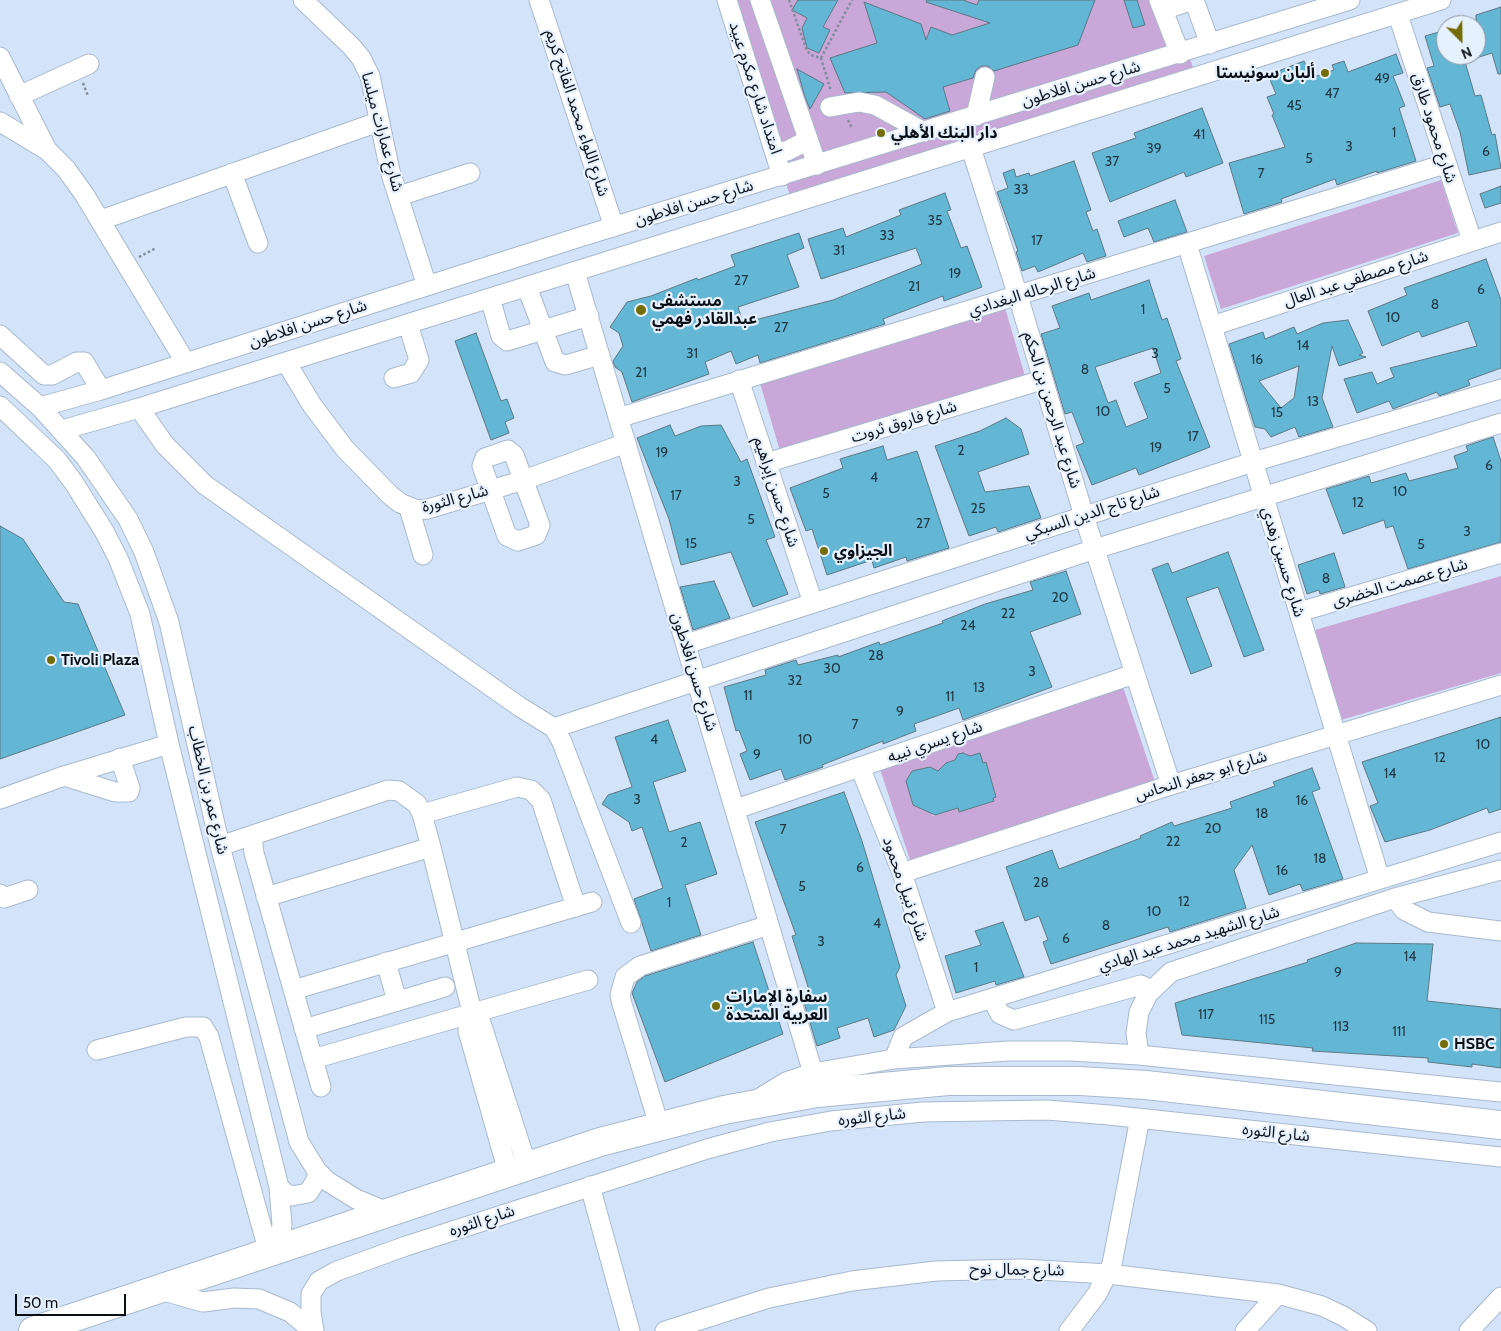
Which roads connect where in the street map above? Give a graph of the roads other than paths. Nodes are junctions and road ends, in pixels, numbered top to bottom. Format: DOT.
graph roads {
  1 [pos="302,0"];
  2 [pos="539,0"];
  3 [pos="727,0"];
  4 [pos="760,0"];
  5 [pos="1193,0"];
  6 [pos="1348,0"];
  7 [pos="1441,0"];
  8 [pos="1161,5"];
  9 [pos="1398,15"];
  10 [pos="1210,44"];
  11 [pos="1180,54"];
  12 [pos="0,57"];
  13 [pos="89,64"];
  14 [pos="986,77"];
  15 [pos="19,96"];
  16 [pos="832,103"];
  17 [pos="976,116"];
  18 [pos="378,122"];
  19 [pos="34,125"];
  20 [pos="5,131"];
  21 [pos="924,132"];
  22 [pos="808,140"];
  23 [pos="971,148"];
  24 [pos="47,150"];
  25 [pos="775,152"];
  26 [pos="1445,164"];
  27 [pos="817,165"];
  28 [pos="232,173"];
  29 [pos="470,173"];
  30 [pos="782,176"];
  31 [pos="398,196"];
  32 [pos="100,220"];
  33 [pos="614,227"];
  34 [pos="1501,232"];
  35 [pos="580,237"];
  36 [pos="1472,241"];
  37 [pos="258,243"];
  38 [pos="1187,244"];
  39 [pos="547,248"];
  40 [pos="574,272"];
  41 [pos="528,287"];
  42 [pos="420,288"];
  43 [pos="1018,296"];
  44 [pos="490,298"];
  45 [pos="589,316"];
  46 [pos="414,322"];
  47 [pos="1212,326"];
  48 [pos="542,331"];
  49 [pos="0,336"];
  50 [pos="600,356"];
  51 [pos="22,358"];
  52 [pos="286,362"];
  53 [pos="186,363"];
  54 [pos="2,374"];
  55 [pos="394,378"];
  56 [pos="739,380"];
  57 [pos="1042,380"];
  58 [pos="1501,389"];
  59 [pos="101,390"];
  60 [pos="0,406"];
  61 [pos="40,408"];
  62 [pos="138,408"];
  63 [pos="618,418"];
  64 [pos="1501,423"];
  65 [pos="62,430"];
  66 [pos="626,443"];
  67 [pos="1253,462"];
  68 [pos="766,463"];
  69 [pos="524,480"];
  70 [pos="490,490"];
  71 [pos="1263,496"];
  72 [pos="408,508"];
  73 [pos="1084,516"];
  74 [pos="1094,549"];
  75 [pos="1501,553"];
  76 [pos="423,555"];
  77 [pos="812,603"];
  78 [pos="1299,612"];
  79 [pos="686,644"];
  80 [pos="1134,674"];
  81 [pos="697,680"];
  82 [pos="1501,685"];
  83 [pos="554,728"];
  84 [pos="1336,734"];
  85 [pos="169,744"];
  86 [pos="120,758"];
  87 [pos="860,767"];
  88 [pos="64,776"];
  89 [pos="1171,785"];
  90 [pos="0,799"];
  91 [pos="736,810"];
  92 [pos="422,814"];
  93 [pos="252,836"];
  94 [pos="1501,842"];
  95 [pos="220,846"];
  96 [pos="431,847"];
  97 [pos="1501,870"];
  98 [pos="902,873"];
  99 [pos="1380,879"];
  100 [pos="28,890"];
  101 [pos="0,894"];
  102 [pos="266,897"];
  103 [pos="1395,898"];
  104 [pos="631,923"];
  105 [pos="769,925"];
  106 [pos="1501,931"];
  107 [pos="455,942"];
  108 [pos="386,962"];
  109 [pos="588,980"];
  110 [pos="445,987"];
  111 [pos="293,990"];
  112 [pos="1148,994"];
  113 [pos="993,1000"];
  114 [pos="397,1001"];
  115 [pos="472,1012"];
  116 [pos="947,1012"];
  117 [pos="304,1029"];
  118 [pos="97,1050"];
  119 [pos="1139,1055"];
  120 [pos="313,1059"];
  121 [pos="894,1059"];
  122 [pos="813,1073"];
  123 [pos="321,1087"];
  124 [pos="1501,1092"];
  125 [pos="752,1104"];
  126 [pos="1140,1118"];
  127 [pos="659,1125"];
  128 [pos="1501,1126"];
  129 [pos="1501,1157"];
  130 [pos="518,1169"];
  131 [pos="317,1171"];
  132 [pos="590,1186"];
  133 [pos="279,1187"];
  134 [pos="387,1212"];
  135 [pos="274,1251"];
  136 [pos="1108,1274"];
  137 [pos="160,1290"];
  138 [pos="1278,1294"];
  139 [pos="1501,1297"];
  140 [pos="33,1331"];
  141 [pos="313,1331"];
  142 [pos="630,1331"];
  143 [pos="665,1331"];
  144 [pos="1069,1331"];
  145 [pos="1246,1331"];
  146 [pos="1367,1331"];
  147 [pos="1469,1331"];
  1 -- 18 [label="street, شارع عمارات ميلسا"];
  2 -- 33 [label="street, شارع اللواء محمد الفاتح كريم"];
  3 -- 25 [label="street, امتداد شارع مكرم عبيد"];
  4 -- 22 [label="street, امتداد شارع مكرم عبيد"];
  5 -- 8 [label="street"];
  5 -- 10 [label="street"];
  6 -- 10 [label="street, شارع حسن افلاطون"];
  7 -- 9 [label="street, شارع حسن افلاطون"];
  8 -- 11 [label="street"];
  9 -- 23 [label="street, شارع حسن افلاطون"];
  9 -- 26 [label="street, شارع محمود طارق"];
  10 -- 11 [label="street, شارع حسن افلاطون"];
  11 -- 17 [label="street, شارع حسن افلاطون"];
  12 -- 15 [label="street"];
  13 -- 15 [label="street"];
  14 -- 17 [label="street"];
  15 -- 19 [label="street"];
  16 -- 21 [label="street"];
  17 -- 21 [label="street, شارع حسن افلاطون"];
  18 -- 28 [label="street"];
  18 -- 31 [label="street, شارع عمارات ميلسا"];
  19 -- 20 [label="street"];
  19 -- 24 [label="street"];
  20 -- 24 [label="street"];
  21 -- 27 [label="street, شارع حسن افلاطون"];
  22 -- 25 [label="street"];
  22 -- 27 [label="street, امتداد شارع مكرم عبيد"];
  23 -- 40 [label="street, شارع حسن افلاطون"];
  23 -- 43 [label="street, شارع عبد الرحمن بن الحكم"];
  24 -- 32 [label="street"];
  25 -- 30 [label="street, امتداد شارع مكرم عبيد"];
  26 -- 36 [label="street, شارع محمود طارق"];
  26 -- 38 [label="street, شارع الرحاله البغدادي"];
  27 -- 30 [label="street, شارع حسن افلاطون"];
  28 -- 32 [label="street"];
  28 -- 37 [label="street"];
  29 -- 31 [label="street"];
  30 -- 33 [label="street, شارع حسن افلاطون"];
  31 -- 42 [label="street, شارع عمارات ميلسا"];
  32 -- 53 [label="street"];
  33 -- 35 [label="street, شارع حسن افلاطون"];
  34 -- 36 [label="street, شارع مصطفي عبد العال"];
  35 -- 39 [label="street, شارع حسن افلاطون"];
  35 -- 40 [label="street"];
  36 -- 47 [label="street, شارع مصطفي عبد العال"];
  38 -- 43 [label="street, شارع الرحاله البغدادي"];
  38 -- 47 [label="street, شارع حسين زهدي"];
  39 -- 40 [label="street"];
  39 -- 42 [label="street, شارع حسن افلاطون"];
  40 -- 41 [label="street, شارع حسن افلاطون"];
  40 -- 45 [label="street, شارع حسن افلاطون"];
  41 -- 44 [label="street, شارع حسن افلاطون"];
  41 -- 48 [label="street"];
  42 -- 46 [label="street, شارع عمارات ميلسا"];
  42 -- 53 [label="street, شارع حسن افلاطون"];
  43 -- 56 [label="street, شارع الرحاله البغدادي"];
  43 -- 57 [label="street, شارع عبد الرحمن بن الحكم"];
  44 -- 46 [label="street, شارع حسن افلاطون"];
  44 -- 48 [label="street"];
  45 -- 48 [label="street"];
  45 -- 50 [label="street, شارع حسن افلاطون"];
  46 -- 52 [label="street, شارع حسن افلاطون"];
  46 -- 55 [label="street, شارع عمارات ميلسا"];
  47 -- 67 [label="street, شارع حسين زهدي"];
  48 -- 50 [label="street"];
  49 -- 51 [label="street"];
  50 -- 63 [label="street, شارع حسن افلاطون"];
  51 -- 54 [label="street"];
  51 -- 59 [label="street"];
  52 -- 62 [label="street, شارع حسن افلاطون"];
  52 -- 72 [label="street, شارع الثورة"];
  53 -- 59 [label="street, شارع حسن افلاطون"];
  54 -- 61 [label="street, شارع عمر بن الخطاب"];
  56 -- 63 [label="street, شارع الرحاله البغدادي"];
  56 -- 68 [label="street, شارع حسن إبراهيم"];
  57 -- 68 [label="street, شارع فاروق ثروت"];
  57 -- 73 [label="street, شارع عبد الرحمن بن الحكم"];
  58 -- 67 [label="street, شارع تاج الدين السبكي"];
  59 -- 61 [label="street, شارع حسن افلاطون"];
  60 -- 85 [label="street, شارع عمر بن الخطاب"];
  61 -- 65 [label="street, شارع عمر بن الخطاب"];
  62 -- 65 [label="street, شارع حسن افلاطون"];
  62 -- 83 [label="street"];
  63 -- 66 [label="street, شارع حسن افلاطون"];
  64 -- 71 [label="street"];
  65 -- 95 [label="street, شارع عمر بن الخطاب"];
  66 -- 69 [label="street, شارع الثورة"];
  66 -- 79 [label="street, شارع حسن افلاطون"];
  67 -- 71 [label="street, شارع حسين زهدي"];
  67 -- 73 [label="street, شارع تاج الدين السبكي"];
  68 -- 77 [label="street, شارع حسن إبراهيم"];
  69 -- 70 [label="street, شارع الثورة"];
  69 -- 70 [label="street"];
  69 -- 70 [label="street"];
  70 -- 72 [label="street, شارع الثورة"];
  71 -- 74 [label="street"];
  71 -- 78 [label="street, شارع حسين زهدي"];
  72 -- 76 [label="street"];
  73 -- 74 [label="street, شارع عبد الرحمن بن الحكم"];
  73 -- 77 [label="street, شارع تاج الدين السبكي"];
  74 -- 80 [label="street, شارع عبد الرحمن بن الحكم"];
  74 -- 81 [label="street"];
  75 -- 78 [label="street, شارع عصمت الخضرى"];
  77 -- 79 [label="street, شارع تاج الدين السبكي"];
  78 -- 84 [label="street, شارع حسين زهدي"];
  79 -- 81 [label="street, شارع حسن افلاطون"];
  80 -- 87 [label="street, شارع يسري نبيه"];
  80 -- 89 [label="street, شارع عبد الرحمن بن الحكم"];
  81 -- 83 [label="street"];
  81 -- 91 [label="street, شارع حسن افلاطون"];
  82 -- 84 [label="street, شارع ابو جعفر النحاس"];
  83 -- 104 [label="street"];
  84 -- 89 [label="street, شارع ابو جعفر النحاس"];
  84 -- 99 [label="street, شارع حسين زهدي"];
  85 -- 86 [label="street"];
  85 -- 133 [label="street, شارع عمر بن الخطاب"];
  86 -- 88 [label="street"];
  86 -- 88 [label="street"];
  87 -- 91 [label="street, شارع يسري نبيه"];
  87 -- 98 [label="street, شارع نبيل محمود"];
  88 -- 90 [label="street"];
  89 -- 98 [label="street, شارع ابو جعفر النحاس"];
  91 -- 105 [label="street, شارع حسن افلاطون"];
  92 -- 93 [label="street"];
  92 -- 96 [label="street"];
  92 -- 107 [label="street"];
  93 -- 95 [label="street"];
  93 -- 102 [label="street"];
  94 -- 99 [label="street, شارع الشهيد محمد عبد الهادي"];
  95 -- 131 [label="street, شارع عمر بن الخطاب"];
  96 -- 102 [label="street"];
  96 -- 107 [label="street"];
  97 -- 103 [label="street, شارع الشهيد محمد عبد الهادي"];
  98 -- 116 [label="street, شارع نبيل محمود"];
  99 -- 113 [label="street, شارع الشهيد محمد عبد الهادي"];
  100 -- 101 [label="street"];
  102 -- 111 [label="street"];
  103 -- 106 [label="street"];
  103 -- 112 [label="street, شارع الشهيد محمد عبد الهادي"];
  105 -- 122 [label="street, شارع حسن افلاطون"];
  105 -- 127 [label="street"];
  107 -- 108 [label="street"];
  107 -- 115 [label="street"];
  108 -- 111 [label="street"];
  108 -- 114 [label="street"];
  109 -- 115 [label="street"];
  110 -- 114 [label="street"];
  111 -- 117 [label="street"];
  112 -- 113 [label="street"];
  112 -- 119 [label="street, شارع الشهيد محمد عبد الهادي"];
  113 -- 116 [label="street, شارع الشهيد محمد عبد الهادي"];
  114 -- 117 [label="street"];
  115 -- 120 [label="street"];
  115 -- 130 [label="street"];
  116 -- 121 [label="street, شارع الشهيد محمد عبد الهادي"];
  117 -- 120 [label="street"];
  118 -- 135 [label="street"];
  119 -- 121 [label="street, شارع الثوره"];
  119 -- 124 [label="street, شارع الثوره"];
  120 -- 123 [label="street"];
  121 -- 122 [label="street, شارع الثوره"];
  122 -- 125 [label="street, شارع الثوره"];
  125 -- 127 [label="highway, شارع الثوره"];
  125 -- 128 [label="highway, شارع الثوره"];
  126 -- 129 [label="street, شارع الثوره"];
  126 -- 132 [label="street, شارع الثوره"];
  126 -- 136 [label="street"];
  127 -- 130 [label="highway, شارع الثوره"];
  130 -- 134 [label="highway, شارع الثوره"];
  131 -- 133 [label="street"];
  131 -- 134 [label="street, شارع عمر بن الخطاب"];
  132 -- 141 [label="street, شارع الثوره"];
  132 -- 142 [label="street"];
  133 -- 135 [label="street, شارع عمر بن الخطاب"];
  134 -- 135 [label="highway, شارع الثوره"];
  135 -- 137 [label="highway, شارع الثوره"];
  136 -- 138 [label="street, شارع جمال نوح"];
  136 -- 143 [label="street, شارع جمال نوح"];
  136 -- 144 [label="street"];
  137 -- 140 [label="highway, شارع الثوره"];
  137 -- 141 [label="street"];
  138 -- 145 [label="street"];
  138 -- 146 [label="street, شارع جمال نوح"];
  139 -- 147 [label="street"];
}
